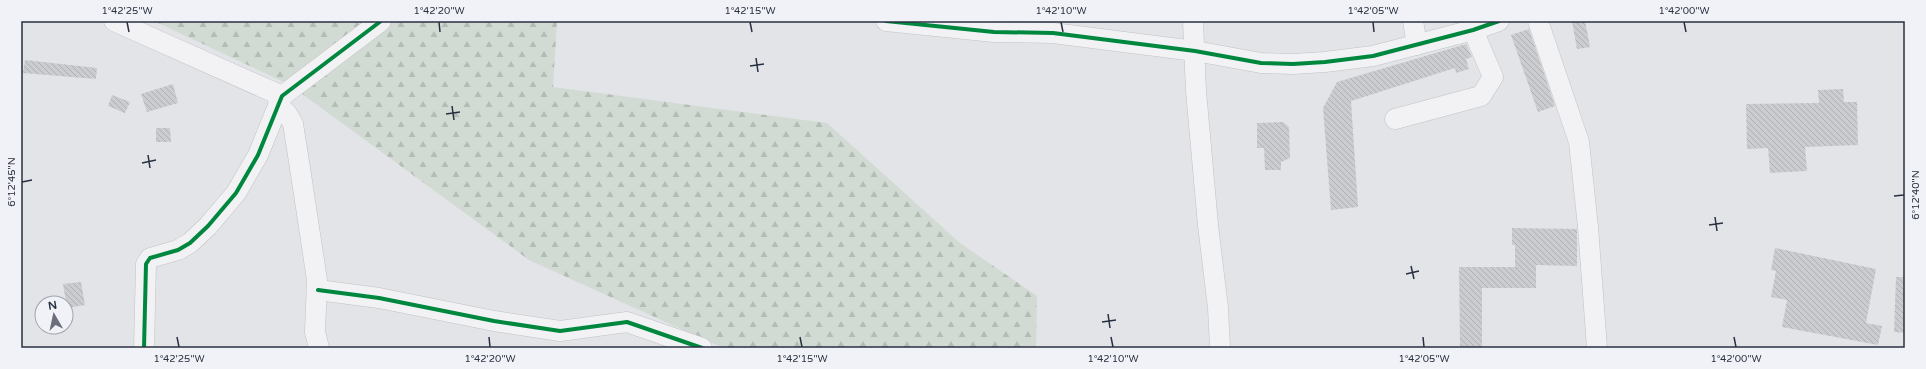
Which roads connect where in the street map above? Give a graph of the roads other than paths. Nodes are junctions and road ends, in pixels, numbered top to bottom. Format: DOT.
graph roads {
  1 [pos="114,21"];
  2 [pos="381,21"];
  3 [pos="886,21"];
  4 [pos="1022,21"];
  5 [pos="1192,21"];
  6 [pos="1413,21"];
  7 [pos="1499,21"];
  8 [pos="1538,21"];
  9 [pos="1473,30"];
  10 [pos="1053,33"];
  11 [pos="1417,45"];
  12 [pos="1195,51"];
  13 [pos="280,100"];
  14 [pos="1396,119"];
  15 [pos="318,290"];
  16 [pos="144,348"];
  17 [pos="319,348"];
  18 [pos="702,348"];
  19 [pos="1220,348"];
  20 [pos="1597,348"];
  1 -- 13 [label="street"];
  2 -- 13 [label="street"];
  3 -- 10 [label="street"];
  4 -- 10 [label="street"];
  5 -- 12 [label="street"];
  6 -- 11 [label="street"];
  7 -- 9 [label="street"];
  8 -- 20 [label="street"];
  9 -- 11 [label="street"];
  9 -- 14 [label="street"];
  10 -- 12 [label="street"];
  11 -- 12 [label="street"];
  12 -- 19 [label="street"];
  13 -- 15 [label="street"];
  13 -- 16 [label="street"];
  15 -- 17 [label="street"];
  15 -- 18 [label="street"];
}
